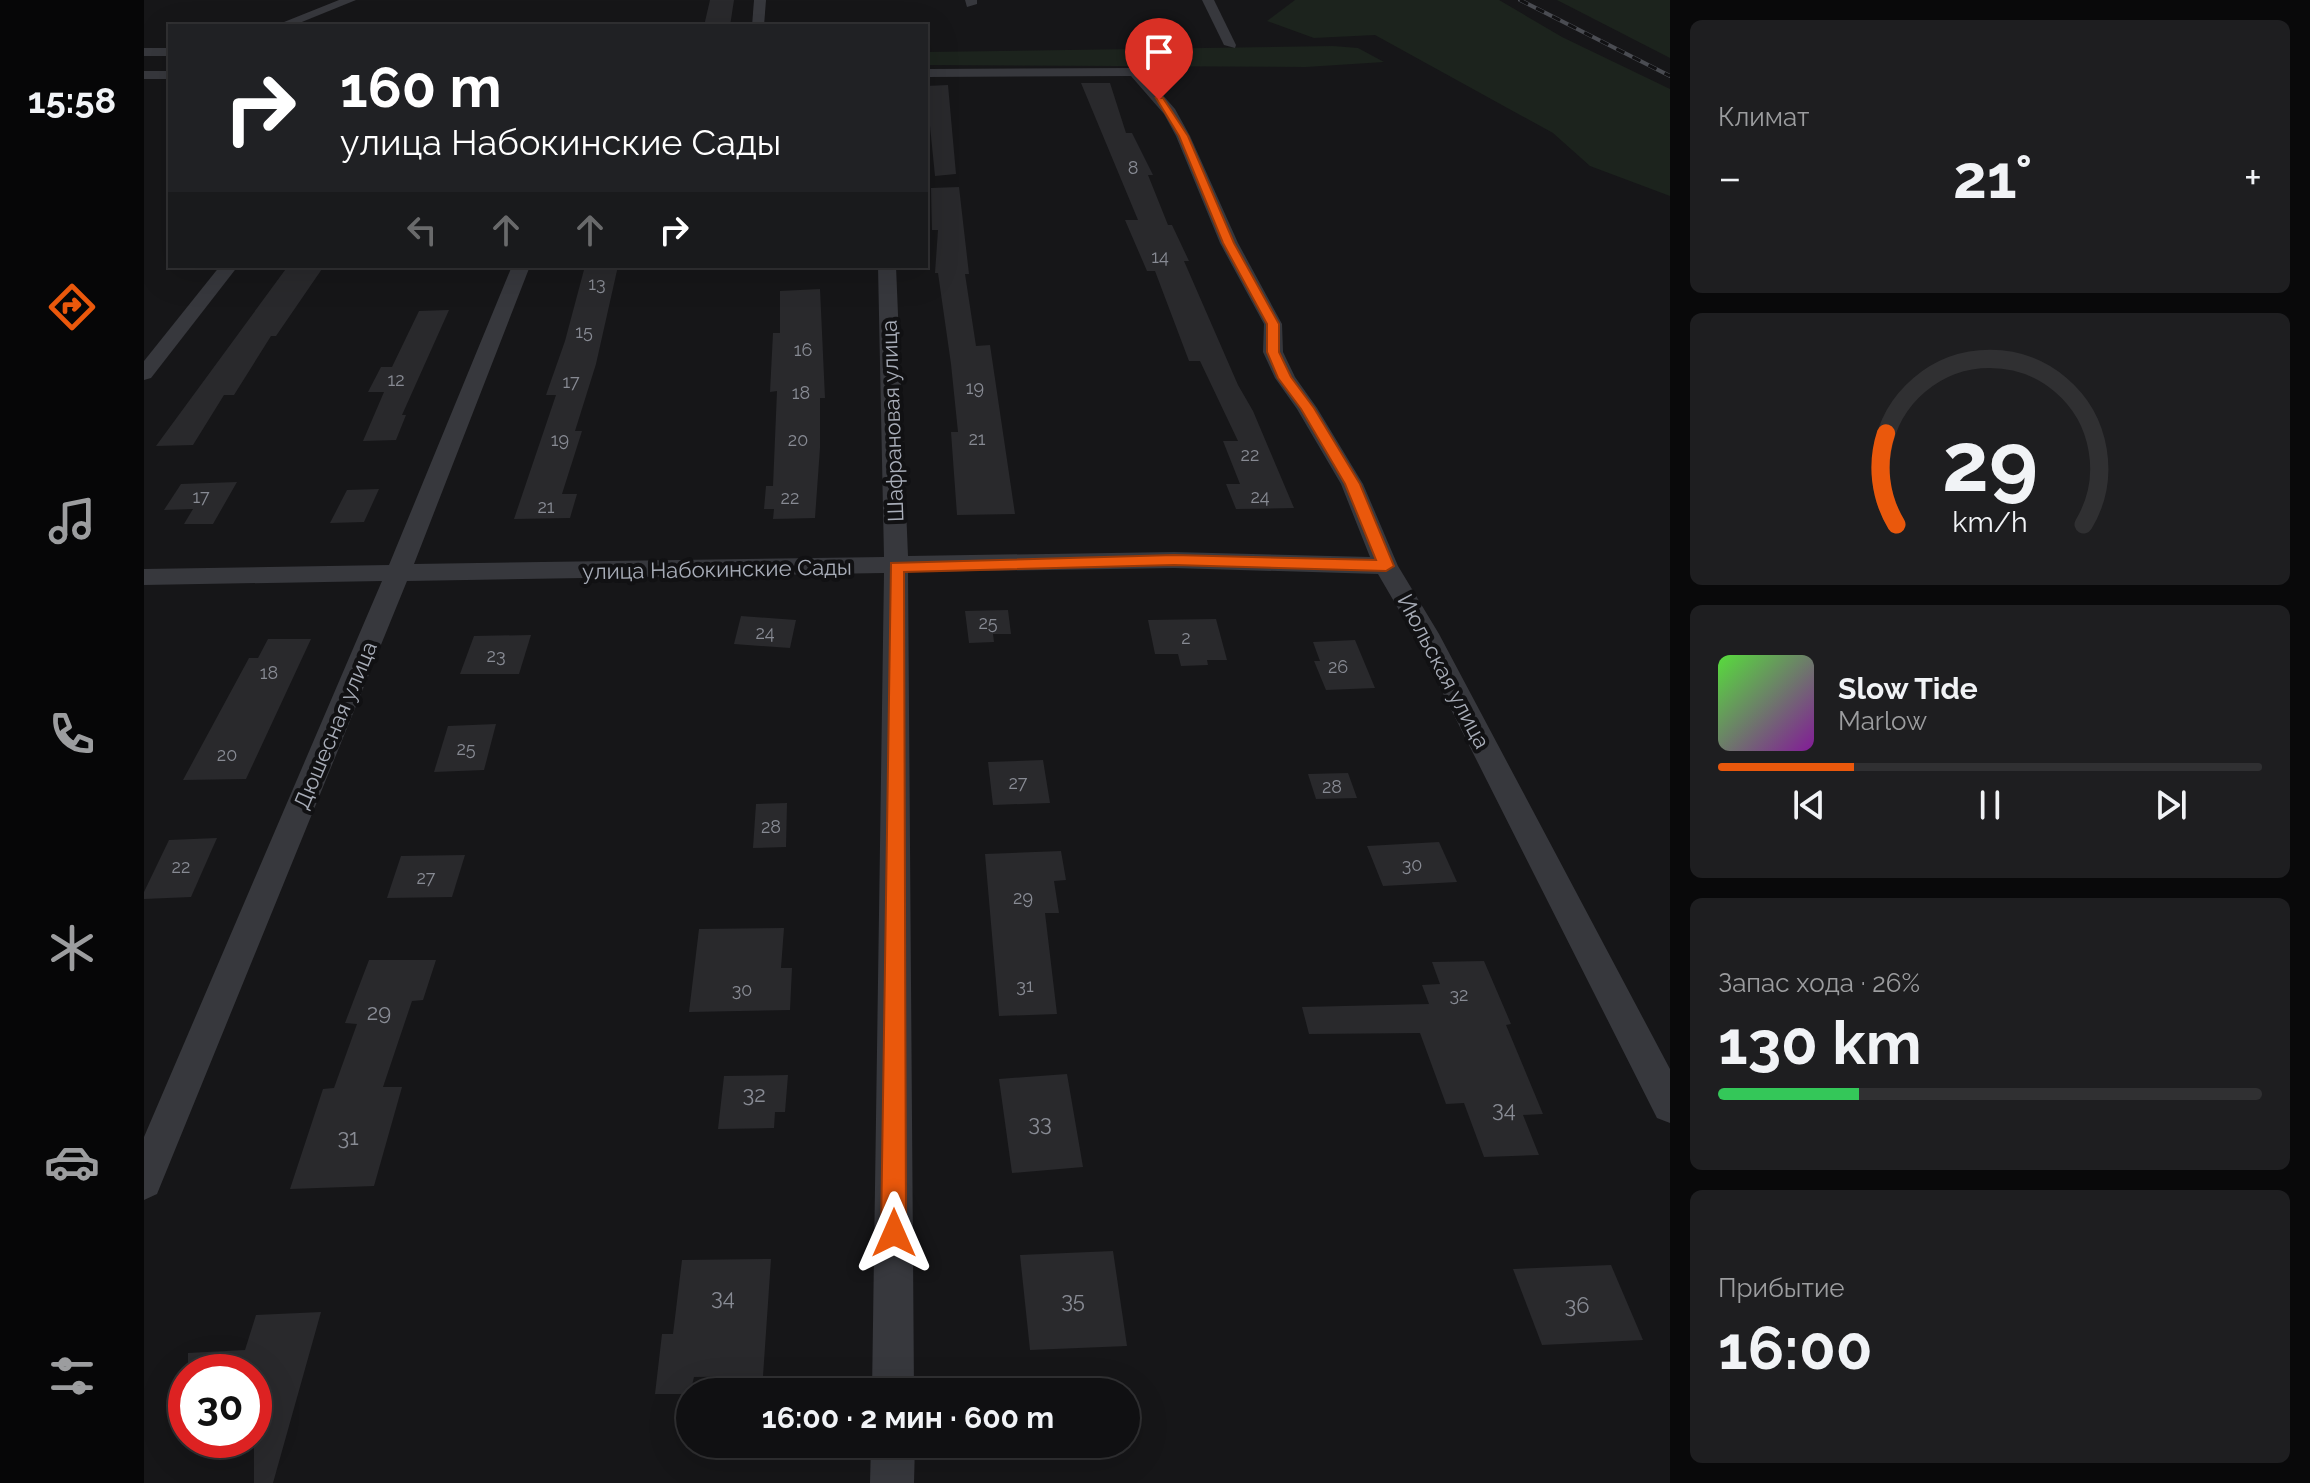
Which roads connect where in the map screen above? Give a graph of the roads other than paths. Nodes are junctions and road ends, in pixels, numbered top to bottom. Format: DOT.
graph roads {
  1 [pos="350,0"];
  2 [pos="760,0"];
  3 [pos="1208,0"];
  4 [pos="285,24"];
  5 [pos="758,24"];
  6 [pos="1230,45"];
  7 [pos="144,52"];
  8 [pos="168,52"];
  9 [pos="928,73"];
  10 [pos="144,75"];
  11 [pos="168,75"];
  12 [pos="227,268"];
  13 [pos="520,268"];
  14 [pos="887,268"];
  15 [pos="144,374"];
  16 [pos="896,566"];
  17 [pos="1386,566"];
  18 [pos="398,573"];
  19 [pos="144,577"];
  20 [pos="1670,1105"];
  21 [pos="144,1181"];
  22 [pos="893,1378"];
  23 [pos="893,1458"];
  24 [pos="892,1483"];
  1 -- 4 [label="street"];
  2 -- 5 [label="street"];
  3 -- 6 [label="street"];
  7 -- 8 [label="street"];
  9 -- 17 [label="street, Июльская улица"];
  10 -- 11 [label="street"];
  12 -- 15 [label="street"];
  13 -- 18 [label="street, Дюшесная улица"];
  14 -- 16 [label="street, Шафрановая улица"];
  16 -- 17 [label="street, улица Набокинские Сады"];
  16 -- 18 [label="street, улица Набокинские Сады"];
  16 -- 22 [label="street, Шафрановая улица"];
  17 -- 20 [label="street, Июльская улица"];
  18 -- 19 [label="street, улица Набокинские Сады"];
  18 -- 21 [label="street, Дюшесная улица"];
  23 -- 24 [label="street"];
}
